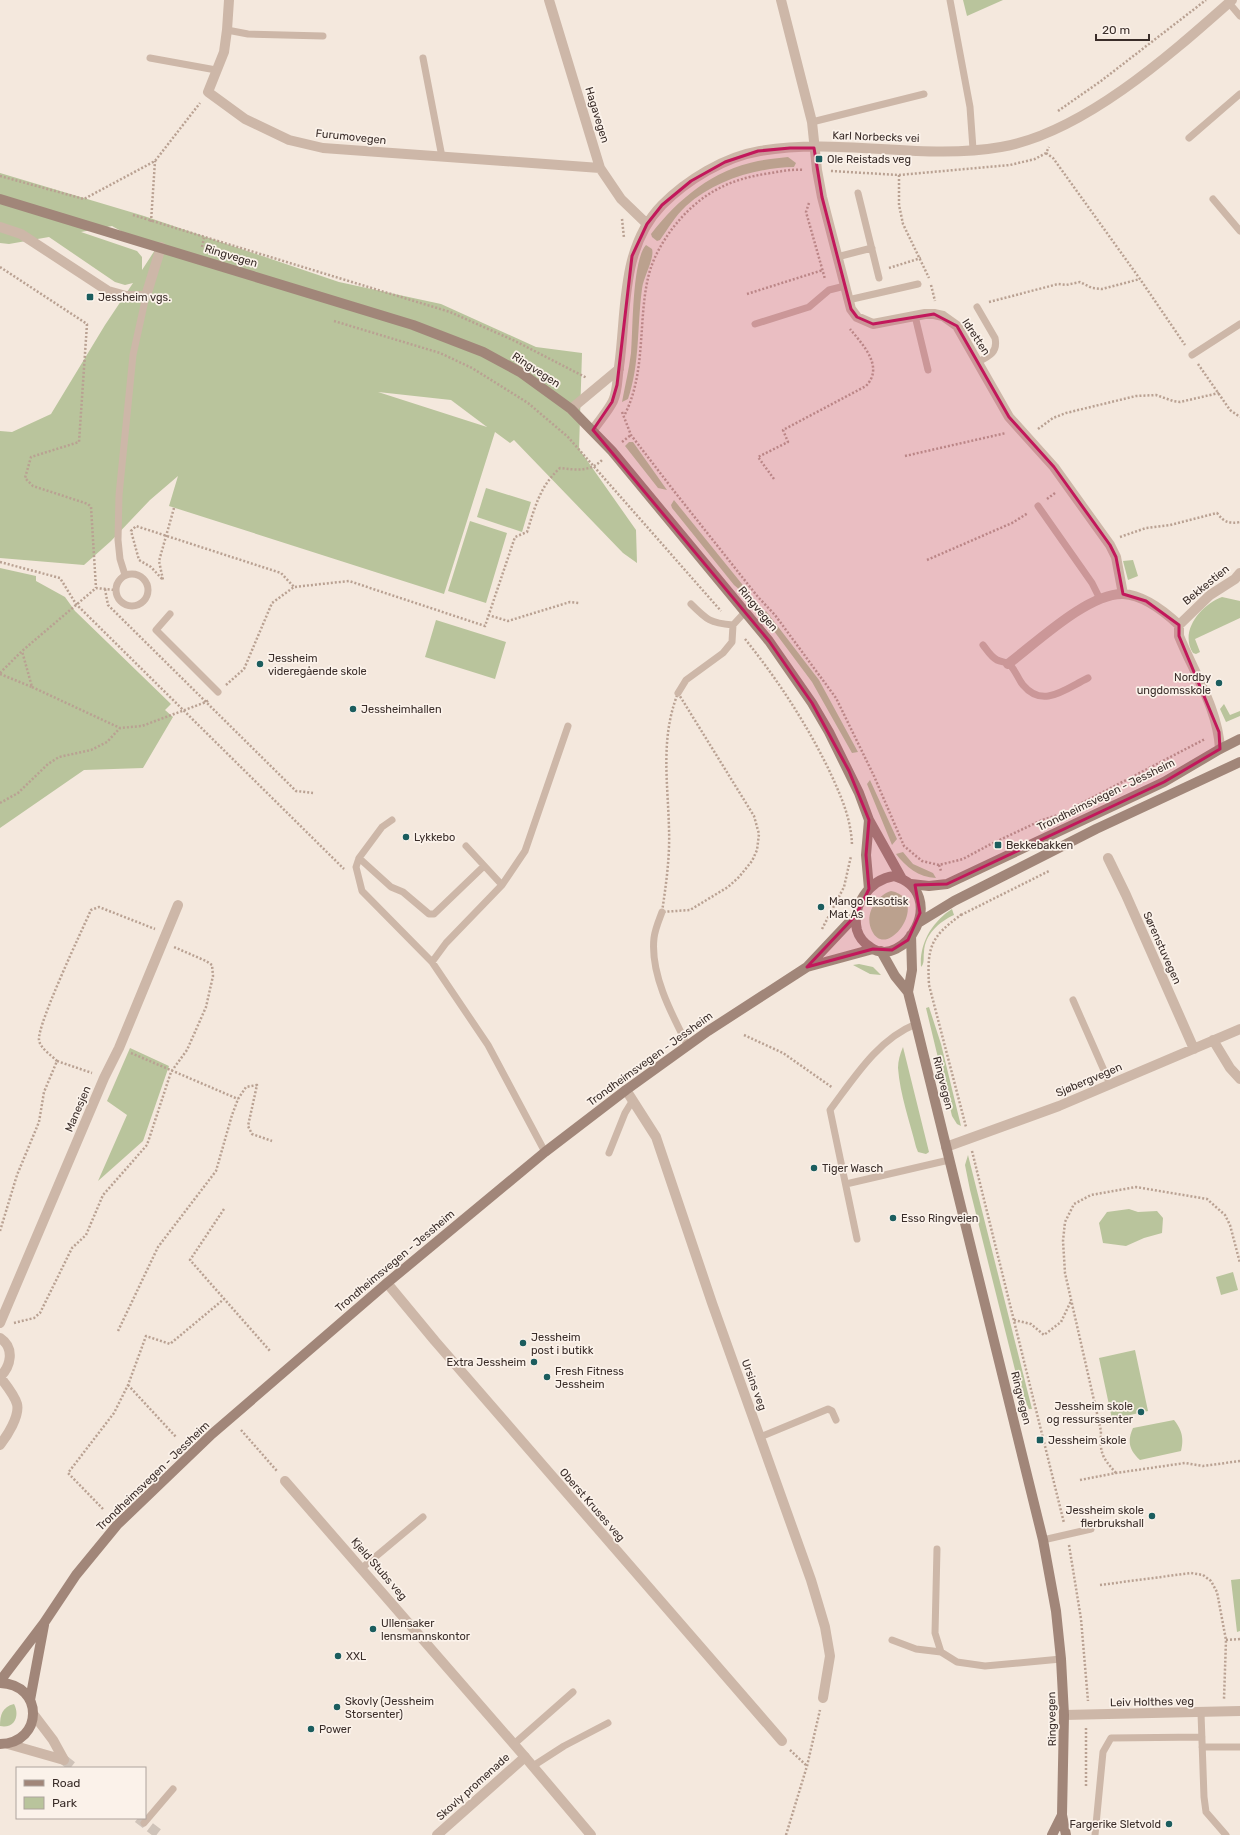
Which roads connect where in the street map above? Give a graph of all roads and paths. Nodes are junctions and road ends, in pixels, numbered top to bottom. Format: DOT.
graph roads {
  1 [pos="229,0"];
  2 [pos="549,0"];
  3 [pos="781,0"];
  4 [pos="950,0"];
  5 [pos="1206,0"];
  6 [pos="1231,1"];
  7 [pos="1240,16"];
  8 [pos="227,30"];
  9 [pos="323,36"];
  10 [pos="150,58"];
  11 [pos="423,58"];
  12 [pos="216,70"];
  13 [pos="208,92"];
  14 [pos="924,94"];
  15 [pos="1240,94"];
  16 [pos="812,122"];
  17 [pos="1052,131"];
  18 [pos="1190,138"];
  19 [pos="814,148"];
  20 [pos="973,149"];
  21 [pos="1046,153"];
  22 [pos="442,157"];
  23 [pos="156,161"];
  24 [pos="600,168"];
  25 [pos="804,170"];
  26 [pos="817,170"];
  27 [pos="899,175"];
  28 [pos="0,176"];
  29 [pos="806,177"];
  30 [pos="858,193"];
  31 [pos="0,199"];
  32 [pos="811,199"];
  33 [pos="1213,199"];
  34 [pos="619,213"];
  35 [pos="133,215"];
  36 [pos="151,222"];
  37 [pos="646,224"];
  38 [pos="0,227"];
  39 [pos="1240,231"];
  40 [pos="204,238"];
  41 [pos="623,242"];
  42 [pos="161,247"];
  43 [pos="872,248"];
  44 [pos="201,250"];
  45 [pos="920,258"];
  46 [pos="838,261"];
  47 [pos="0,267"];
  48 [pos="823,270"];
  49 [pos="878,275"];
  50 [pos="1140,279"];
  51 [pos="918,284"];
  52 [pos="845,286"];
  53 [pos="828,290"];
  54 [pos="747,294"];
  55 [pos="146,296"];
  56 [pos="848,300"];
  57 [pos="977,307"];
  58 [pos="934,314"];
  59 [pos="915,316"];
  60 [pos="334,320"];
  61 [pos="845,323"];
  62 [pos="755,324"];
  63 [pos="1240,324"];
  64 [pos="1192,355"];
  65 [pos="978,362"];
  66 [pos="619,369"];
  67 [pos="928,370"];
  68 [pos="590,381"];
  69 [pos="1219,393"];
  70 [pos="570,409"];
  71 [pos="625,414"];
  72 [pos="1240,416"];
  73 [pos="1018,427"];
  74 [pos="592,430"];
  75 [pos="631,435"];
  76 [pos="1028,439"];
  77 [pos="622,443"];
  78 [pos="905,456"];
  79 [pos="602,460"];
  80 [pos="595,467"];
  81 [pos="774,479"];
  82 [pos="1067,484"];
  83 [pos="1038,506"];
  84 [pos="174,508"];
  85 [pos="1240,522"];
  86 [pos="165,536"];
  87 [pos="1110,545"];
  88 [pos="927,560"];
  89 [pos="0,562"];
  90 [pos="1240,573"];
  91 [pos="125,575"];
  92 [pos="294,587"];
  93 [pos="96,588"];
  94 [pos="105,589"];
  95 [pos="115,590"];
  96 [pos="1123,594"];
  97 [pos="1100,599"];
  98 [pos="579,603"];
  99 [pos="76,604"];
  100 [pos="691,604"];
  101 [pos="745,612"];
  102 [pos="170,614"];
  103 [pos="488,615"];
  104 [pos="733,625"];
  105 [pos="1179,625"];
  106 [pos="983,644"];
  107 [pos="22,651"];
  108 [pos="1008,664"];
  109 [pos="0,674"];
  110 [pos="1088,678"];
  111 [pos="32,687"];
  112 [pos="218,692"];
  113 [pos="678,693"];
  114 [pos="206,702"];
  115 [pos="182,710"];
  116 [pos="568,726"];
  117 [pos="120,728"];
  118 [pos="1219,732"];
  119 [pos="1240,739"];
  120 [pos="1220,749"];
  121 [pos="1240,762"];
  122 [pos="313,793"];
  123 [pos="0,803"];
  124 [pos="1075,807"];
  125 [pos="1061,814"];
  126 [pos="392,820"];
  127 [pos="869,820"];
  128 [pos="466,846"];
  129 [pos="359,858"];
  130 [pos="1108,858"];
  131 [pos="939,865"];
  132 [pos="341,866"];
  133 [pos="484,866"];
  134 [pos="1049,871"];
  135 [pos="907,881"];
  136 [pos="502,885"];
  137 [pos="869,889"];
  138 [pos="178,905"];
  139 [pos="959,911"];
  140 [pos="662,912"];
  141 [pos="856,915"];
  142 [pos="961,915"];
  143 [pos="918,922"];
  144 [pos="822,929"];
  145 [pos="911,935"];
  146 [pos="165,938"];
  147 [pos="877,950"];
  148 [pos="432,962"];
  149 [pos="807,967"];
  150 [pos="908,992"];
  151 [pos="1073,1000"];
  152 [pos="916,1024"];
  153 [pos="1240,1029"];
  154 [pos="744,1035"];
  155 [pos="1213,1040"];
  156 [pos="688,1046"];
  157 [pos="120,1048"];
  158 [pos="1194,1049"];
  159 [pos="57,1061"];
  160 [pos="171,1072"];
  161 [pos="104,1078"];
  162 [pos="1240,1078"];
  163 [pos="1110,1084"];
  164 [pos="626,1090"];
  165 [pos="842,1094"];
  166 [pos="238,1099"];
  167 [pos="633,1100"];
  168 [pos="969,1139"];
  169 [pos="272,1141"];
  170 [pos="946,1147"];
  171 [pos="545,1152"];
  172 [pos="609,1153"];
  173 [pos="949,1160"];
  174 [pos="846,1184"];
  175 [pos="224,1209"];
  176 [pos="0,1231"];
  177 [pos="857,1239"];
  178 [pos="1240,1263"];
  179 [pos="387,1283"];
  180 [pos="224,1299"];
  181 [pos="1072,1300"];
  182 [pos="1014,1320"];
  183 [pos="4,1323"];
  184 [pos="118,1331"];
  185 [pos="0,1338"];
  186 [pos="270,1351"];
  187 [pos="0,1377"];
  188 [pos="128,1385"];
  189 [pos="836,1420"];
  190 [pos="242,1430"];
  191 [pos="176,1437"];
  192 [pos="760,1437"];
  193 [pos="0,1445"];
  194 [pos="1240,1461"];
  195 [pos="1116,1473"];
  196 [pos="1080,1480"];
  197 [pos="285,1481"];
  198 [pos="103,1509"];
  199 [pos="423,1517"];
  200 [pos="1091,1529"];
  201 [pos="1067,1535"];
  202 [pos="1043,1540"];
  203 [pos="937,1549"];
  204 [pos="362,1568"];
  205 [pos="1100,1585"];
  206 [pos="44,1623"];
  207 [pos="1240,1639"];
  208 [pos="892,1640"];
  209 [pos="1226,1640"];
  210 [pos="941,1652"];
  211 [pos="1062,1659"];
  212 [pos="0,1682"];
  213 [pos="573,1692"];
  214 [pos="823,1698"];
  215 [pos="30,1700"];
  216 [pos="1240,1711"];
  217 [pos="1224,1712"];
  218 [pos="1201,1713"];
  219 [pos="34,1715"];
  220 [pos="1064,1716"];
  221 [pos="1086,1716"];
  222 [pos="608,1723"];
  223 [pos="1202,1737"];
  224 [pos="782,1741"];
  225 [pos="4,1744"];
  226 [pos="514,1744"];
  227 [pos="1202,1747"];
  228 [pos="1240,1747"];
  229 [pos="525,1757"];
  230 [pos="533,1766"];
  231 [pos="807,1766"];
  232 [pos="173,1789"];
  233 [pos="1086,1795"];
  234 [pos="1062,1815"];
  235 [pos="144,1823"];
  236 [pos="437,1835"];
  237 [pos="591,1835"];
  238 [pos="786,1835"];
  239 [pos="1052,1835"];
  240 [pos="1066,1835"];
  241 [pos="1095,1835"];
  242 [pos="1226,1835"];
  1 -- 8 [label="street"];
  2 -- 24 [label="street, Hagavegen"];
  3 -- 16 [label="street"];
  4 -- 20 [label="lane"];
  5 -- 17 [label="path"];
  6 -- 7 [label="lane"];
  6 -- 17 [label="street, Karl Norbecks vei"];
  8 -- 9 [label="lane"];
  8 -- 12 [label="street"];
  10 -- 12 [label="lane"];
  11 -- 22 [label="lane"];
  12 -- 13 [label="street"];
  13 -- 22 [label="street, Furumovegen"];
  13 -- 23 [label="path"];
  14 -- 16 [label="lane"];
  15 -- 18 [label="lane"];
  16 -- 19 [label="street"];
  17 -- 20 [label="street, Karl Norbecks vei"];
  17 -- 21 [label="path"];
  19 -- 20 [label="street, Karl Norbecks vei"];
  19 -- 26 [label="street, Idretten"];
  19 -- 37 [label="street, Karl Norbecks vei"];
  21 -- 27 [label="path"];
  21 -- 50 [label="path"];
  22 -- 24 [label="street, Furumovegen"];
  23 -- 28 [label="path"];
  23 -- 36 [label="path"];
  24 -- 37 [label="street, Hagavegen"];
  25 -- 26 [label="path"];
  25 -- 29 [label="path"];
  25 -- 71 [label="path"];
  26 -- 27 [label="path"];
  26 -- 46 [label="street, Idretten"];
  27 -- 45 [label="path"];
  30 -- 43 [label="lane"];
  31 -- 42 [label="main road, Ringvegen"];
  32 -- 48 [label="path"];
  33 -- 39 [label="lane"];
  34 -- 41 [label="path"];
  35 -- 36 [label="path"];
  36 -- 40 [label="path"];
  37 -- 66 [label="street, Karl Norbecks vei"];
  38 -- 55 [label="street"];
  40 -- 44 [label="path"];
  40 -- 68 [label="path"];
  42 -- 55 [label="street"];
  42 -- 70 [label="main road, Ringvegen"];
  43 -- 46 [label="lane"];
  43 -- 49 [label="lane"];
  45 -- 49 [label="path"];
  45 -- 58 [label="path"];
  46 -- 48 [label="path"];
  46 -- 52 [label="street, Idretten"];
  47 -- 93 [label="path"];
  48 -- 53 [label="path"];
  48 -- 54 [label="path"];
  50 -- 57 [label="path"];
  50 -- 64 [label="path"];
  51 -- 56 [label="lane"];
  52 -- 53 [label="lane"];
  52 -- 56 [label="street, Idretten"];
  53 -- 62 [label="lane"];
  55 -- 91 [label="lane"];
  56 -- 59 [label="street, Idretten"];
  57 -- 65 [label="lane"];
  58 -- 59 [label="street, Idretten"];
  58 -- 65 [label="street, Idretten"];
  59 -- 67 [label="lane"];
  60 -- 80 [label="path"];
  61 -- 81 [label="path"];
  63 -- 64 [label="lane"];
  64 -- 69 [label="path"];
  65 -- 73 [label="street, Idretten"];
  66 -- 70 [label="street"];
  66 -- 74 [label="street, Karl Norbecks vei"];
  69 -- 72 [label="path"];
  69 -- 76 [label="path"];
  70 -- 74 [label="main road, Ringvegen"];
  73 -- 76 [label="street, Idretten"];
  73 -- 78 [label="path"];
  74 -- 101 [label="main road, Ringvegen"];
  75 -- 77 [label="path"];
  76 -- 82 [label="street, Idretten"];
  79 -- 80 [label="path"];
  80 -- 103 [label="path"];
  80 -- 104 [label="path"];
  82 -- 83 [label="path"];
  82 -- 87 [label="street, Idretten"];
  83 -- 88 [label="path"];
  83 -- 97 [label="lane"];
  84 -- 86 [label="path"];
  85 -- 87 [label="path"];
  86 -- 86 [label="path"];
  86 -- 92 [label="path"];
  87 -- 96 [label="street, Idretten"];
  89 -- 99 [label="path"];
  90 -- 105 [label="street, Bekkestien"];
  91 -- 95 [label="lane"];
  91 -- 95 [label="lane"];
  92 -- 103 [label="path"];
  92 -- 112 [label="path"];
  93 -- 94 [label="path"];
  93 -- 99 [label="path"];
  94 -- 95 [label="path"];
  94 -- 114 [label="path"];
  96 -- 97 [label="street"];
  96 -- 105 [label="street"];
  97 -- 108 [label="street"];
  98 -- 103 [label="path"];
  99 -- 107 [label="path"];
  99 -- 115 [label="path"];
  100 -- 104 [label="lane"];
  101 -- 104 [label="lane"];
  101 -- 127 [label="main road, Ringvegen"];
  102 -- 112 [label="lane"];
  104 -- 113 [label="lane"];
  104 -- 144 [label="path"];
  105 -- 118 [label="street"];
  106 -- 108 [label="lane"];
  107 -- 109 [label="path"];
  107 -- 111 [label="path"];
  108 -- 110 [label="lane"];
  109 -- 111 [label="path"];
  111 -- 117 [label="path"];
  112 -- 114 [label="path"];
  113 -- 140 [label="path"];
  113 -- 140 [label="path"];
  114 -- 115 [label="path"];
  114 -- 122 [label="path"];
  115 -- 117 [label="path"];
  115 -- 132 [label="path"];
  116 -- 136 [label="lane"];
  117 -- 123 [label="path"];
  118 -- 120 [label="street"];
  118 -- 124 [label="path"];
  119 -- 120 [label="main road, Trondheimsvegen - Jessheim"];
  120 -- 135 [label="main road, Trondheimsvegen - Jessheim"];
  121 -- 143 [label="main road"];
  125 -- 131 [label="path"];
  126 -- 129 [label="lane"];
  127 -- 135 [label="main road, Ringvegen"];
  127 -- 137 [label="main road, Ringvegen"];
  128 -- 133 [label="lane"];
  129 -- 133 [label="lane"];
  129 -- 148 [label="lane"];
  130 -- 158 [label="street, Sørenstuvegen"];
  133 -- 136 [label="lane"];
  134 -- 142 [label="path"];
  135 -- 137 [label="main road"];
  135 -- 143 [label="main road"];
  136 -- 148 [label="lane"];
  137 -- 141 [label="main road"];
  138 -- 146 [label="street, Manesjen"];
  139 -- 142 [label="path"];
  140 -- 156 [label="lane"];
  141 -- 147 [label="main road"];
  141 -- 149 [label="main road, Trondheimsvegen - Jessheim"];
  142 -- 168 [label="path"];
  143 -- 145 [label="main road"];
  145 -- 147 [label="main road"];
  145 -- 150 [label="main road, Ringvegen"];
  146 -- 157 [label="street, Manesjen"];
  146 -- 159 [label="path"];
  146 -- 160 [label="path"];
  147 -- 149 [label="main road, Trondheimsvegen - Jessheim"];
  147 -- 150 [label="main road, Ringvegen"];
  148 -- 171 [label="lane"];
  149 -- 156 [label="main road, Trondheimsvegen - Jessheim"];
  150 -- 152 [label="main road, Ringvegen"];
  151 -- 163 [label="lane"];
  152 -- 165 [label="lane"];
  152 -- 170 [label="main road, Ringvegen"];
  153 -- 155 [label="street, Sjøbergvegen"];
  154 -- 165 [label="path"];
  155 -- 158 [label="street, Sjøbergvegen"];
  155 -- 162 [label="street"];
  156 -- 164 [label="main road, Trondheimsvegen - Jessheim"];
  157 -- 160 [label="path"];
  157 -- 161 [label="street, Manesjen"];
  158 -- 163 [label="street, Sjøbergvegen"];
  159 -- 161 [label="path"];
  159 -- 176 [label="path"];
  160 -- 166 [label="path"];
  160 -- 183 [label="path"];
  161 -- 183 [label="street, Manesjen"];
  163 -- 168 [label="street, Sjøbergvegen"];
  164 -- 167 [label="street, Ursins veg"];
  164 -- 171 [label="main road, Trondheimsvegen - Jessheim"];
  165 -- 174 [label="lane"];
  166 -- 169 [label="path"];
  166 -- 184 [label="path"];
  167 -- 172 [label="lane"];
  167 -- 192 [label="street, Ursins veg"];
  168 -- 170 [label="street, Sjøbergvegen"];
  168 -- 182 [label="path"];
  170 -- 173 [label="main road, Ringvegen"];
  171 -- 179 [label="main road, Trondheimsvegen - Jessheim"];
  173 -- 174 [label="lane"];
  173 -- 202 [label="main road, Ringvegen"];
  174 -- 177 [label="lane"];
  175 -- 180 [label="path"];
  178 -- 181 [label="path"];
  179 -- 206 [label="main road, Trondheimsvegen - Jessheim"];
  179 -- 224 [label="street, Oberst Kruses veg"];
  180 -- 186 [label="path"];
  180 -- 188 [label="path"];
  181 -- 182 [label="path"];
  181 -- 195 [label="path"];
  182 -- 201 [label="path"];
  185 -- 187 [label="street"];
  187 -- 193 [label="street"];
  188 -- 191 [label="path"];
  188 -- 198 [label="path"];
  189 -- 192 [label="lane"];
  190 -- 197 [label="path"];
  192 -- 214 [label="street, Ursins veg"];
  194 -- 195 [label="path"];
  195 -- 196 [label="path"];
  197 -- 204 [label="street, Kjeld Stubs veg"];
  199 -- 204 [label="lane"];
  200 -- 201 [label="lane"];
  201 -- 202 [label="lane"];
  201 -- 221 [label="path"];
  202 -- 211 [label="main road, Ringvegen"];
  203 -- 210 [label="lane"];
  204 -- 226 [label="street, Kjeld Stubs veg"];
  205 -- 209 [label="path"];
  206 -- 212 [label="main road, Trondheimsvegen - Jessheim"];
  206 -- 215 [label="main road, Trondheimsvegen - Jessheim"];
  207 -- 209 [label="path"];
  208 -- 210 [label="lane"];
  209 -- 217 [label="path"];
  210 -- 211 [label="lane"];
  211 -- 220 [label="main road, Ringvegen"];
  212 -- 215 [label="main road"];
  213 -- 226 [label="lane"];
  214 -- 231 [label="path"];
  215 -- 219 [label="main road"];
  216 -- 217 [label="street, Leiv Holthes veg"];
  217 -- 218 [label="street, Leiv Holthes veg"];
  218 -- 221 [label="street, Leiv Holthes veg"];
  218 -- 223 [label="lane"];
  219 -- 225 [label="main road"];
  219 -- 225 [label="street"];
  220 -- 221 [label="street, Leiv Holthes veg"];
  220 -- 234 [label="main road, Ringvegen"];
  221 -- 233 [label="path"];
  222 -- 230 [label="lane"];
  223 -- 227 [label="lane"];
  223 -- 241 [label="lane"];
  224 -- 231 [label="path"];
  226 -- 229 [label="street, Kjeld Stubs veg"];
  227 -- 228 [label="lane"];
  227 -- 242 [label="lane"];
  229 -- 230 [label="street, Kjeld Stubs veg"];
  229 -- 236 [label="street, Skovly promenade"];
  230 -- 237 [label="street, Kjeld Stubs veg"];
  231 -- 238 [label="path"];
  232 -- 235 [label="lane"];
  234 -- 239 [label="main road, Ringvegen"];
  234 -- 240 [label="main road, Ringvegen"];
}
